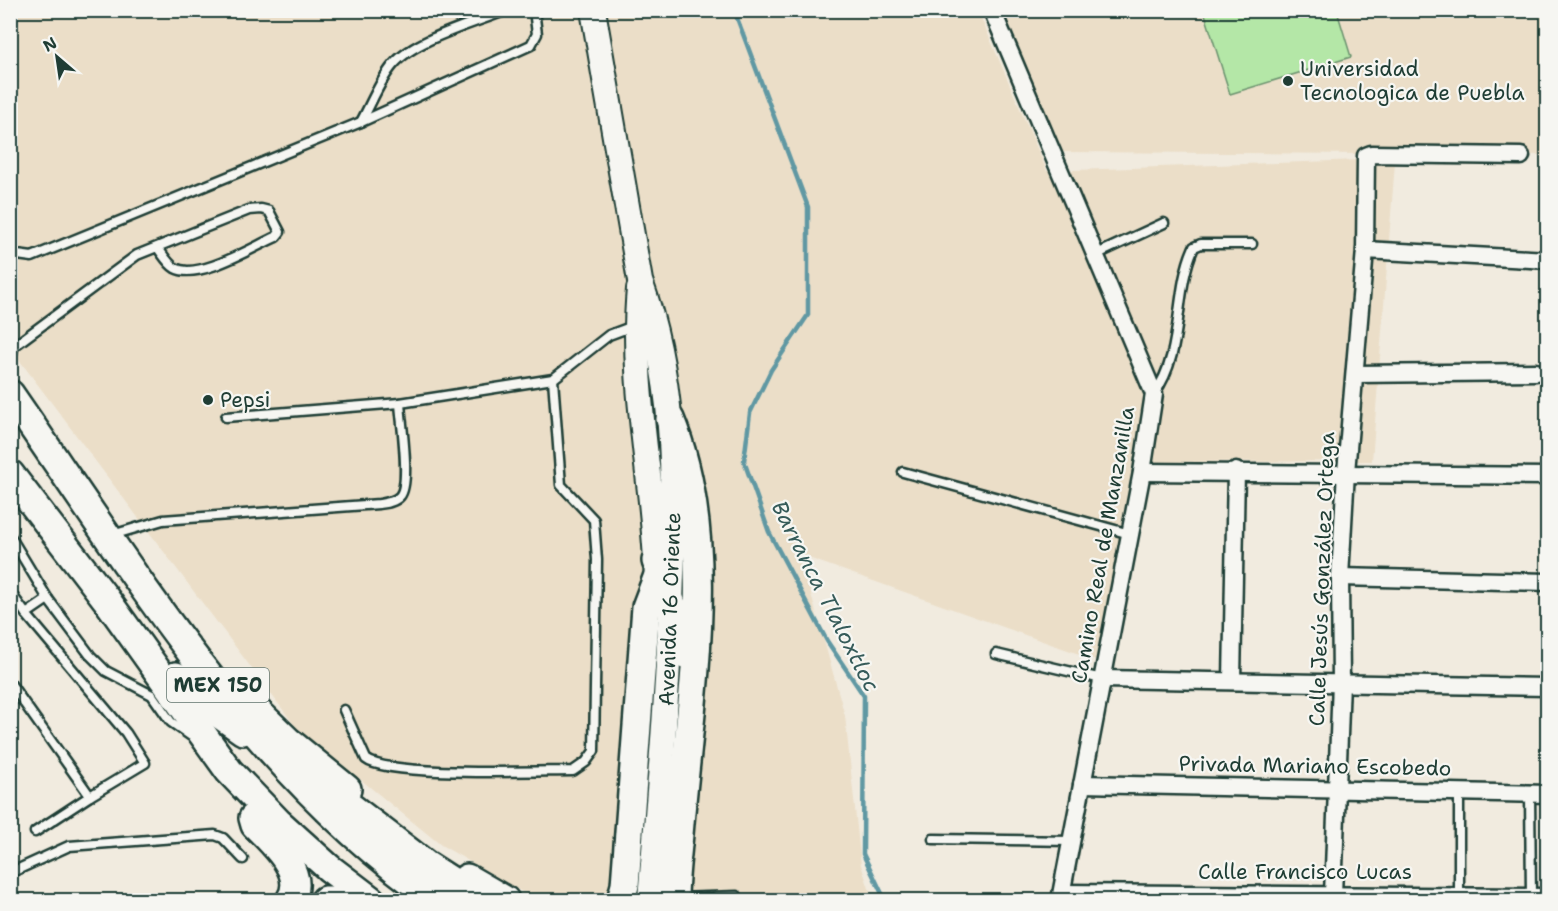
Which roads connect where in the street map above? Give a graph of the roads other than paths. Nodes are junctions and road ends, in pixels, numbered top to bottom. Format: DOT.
graph roads {
  1 [pos="507,10"];
  2 [pos="534,10"];
  3 [pos="593,10"];
  4 [pos="992,10"];
  5 [pos="361,122"];
  6 [pos="1521,156"];
  7 [pos="1164,223"];
  8 [pos="1252,244"];
  9 [pos="157,247"];
  10 [pos="1365,250"];
  11 [pos="10,254"];
  12 [pos="1095,255"];
  13 [pos="1548,260"];
  14 [pos="645,322"];
  15 [pos="12,349"];
  16 [pos="10,361"];
  17 [pos="1536,372"];
  18 [pos="1356,374"];
  19 [pos="554,379"];
  20 [pos="10,394"];
  21 [pos="1154,394"];
  22 [pos="400,403"];
  23 [pos="226,417"];
  24 [pos="670,419"];
  25 [pos="1236,471"];
  26 [pos="903,472"];
  27 [pos="1142,472"];
  28 [pos="1346,472"];
  29 [pos="10,474"];
  30 [pos="1548,476"];
  31 [pos="1130,534"];
  32 [pos="10,536"];
  33 [pos="108,536"];
  34 [pos="657,570"];
  35 [pos="1340,578"];
  36 [pos="1548,582"];
  37 [pos="10,592"];
  38 [pos="106,599"];
  39 [pos="48,600"];
  40 [pos="671,608"];
  41 [pos="26,614"];
  42 [pos="178,634"];
  43 [pos="996,654"];
  44 [pos="1102,679"];
  45 [pos="1232,680"];
  46 [pos="1341,682"];
  47 [pos="10,683"];
  48 [pos="1548,687"];
  49 [pos="344,710"];
  50 [pos="267,748"];
  51 [pos="215,754"];
  52 [pos="1082,784"];
  53 [pos="241,786"];
  54 [pos="1337,789"];
  55 [pos="1459,792"];
  56 [pos="1530,794"];
  57 [pos="1548,794"];
  58 [pos="90,796"];
  59 [pos="36,832"];
  60 [pos="933,839"];
  61 [pos="1071,841"];
  62 [pos="243,859"];
  63 [pos="10,873"];
  64 [pos="1333,895"];
  65 [pos="1460,895"];
  66 [pos="737,896"];
  67 [pos="1061,896"];
  68 [pos="1169,897"];
  69 [pos="1276,897"];
  70 [pos="1539,897"];
  71 [pos="1380,898"];
  72 [pos="1480,898"];
  73 [pos="290,900"];
  74 [pos="325,900"];
  75 [pos="334,900"];
  76 [pos="371,900"];
  77 [pos="437,900"];
  78 [pos="481,900"];
  79 [pos="505,900"];
  80 [pos="621,900"];
  81 [pos="636,900"];
  82 [pos="665,900"];
  1 -- 5 [label="lane"];
  2 -- 5 [label="lane"];
  3 -- 14 [label="main road"];
  4 -- 12 [label="street, Camino Real de Manzanilla"];
  5 -- 11 [label="lane"];
  6 -- 10 [label="street, Calle Jesús González Ortega"];
  7 -- 12 [label="lane"];
  8 -- 21 [label="lane"];
  9 -- 9 [label="lane"];
  9 -- 15 [label="lane"];
  10 -- 13 [label="street"];
  10 -- 18 [label="street, Calle Jesús González Ortega"];
  12 -- 21 [label="street, Camino Real de Manzanilla"];
  14 -- 19 [label="lane"];
  14 -- 24 [label="main road, Avenida 16 Oriente"];
  14 -- 34 [label="main road, Avenida 16 Oriente"];
  15 -- 16 [label="lane"];
  17 -- 18 [label="street"];
  18 -- 28 [label="street, Calle Jesús González Ortega"];
  19 -- 22 [label="lane"];
  19 -- 49 [label="lane"];
  20 -- 33 [label="main road, MEX 150"];
  21 -- 27 [label="street, Camino Real de Manzanilla"];
  22 -- 23 [label="lane"];
  22 -- 33 [label="lane"];
  24 -- 40 [label="main road, Avenida 16 Oriente"];
  24 -- 82 [label="main road"];
  25 -- 27 [label="street"];
  25 -- 28 [label="street"];
  25 -- 45 [label="street"];
  26 -- 31 [label="lane"];
  27 -- 31 [label="street, Camino Real de Manzanilla"];
  28 -- 30 [label="street"];
  28 -- 35 [label="street, Calle Jesús González Ortega"];
  29 -- 38 [label="main road, MEX 150"];
  31 -- 44 [label="street, Camino Real de Manzanilla"];
  32 -- 39 [label="lane"];
  33 -- 42 [label="main road, MEX 150"];
  34 -- 40 [label="main road"];
  34 -- 80 [label="main road"];
  34 -- 81 [label="main road, Avenida 16 Oriente"];
  35 -- 36 [label="street"];
  35 -- 46 [label="street, Calle Jesús González Ortega"];
  37 -- 41 [label="lane"];
  38 -- 50 [label="main road"];
  38 -- 51 [label="main road, MEX 150"];
  39 -- 41 [label="lane"];
  39 -- 51 [label="lane"];
  40 -- 82 [label="main road"];
  41 -- 58 [label="lane"];
  42 -- 50 [label="main road, MEX 150"];
  42 -- 79 [label="main road"];
  43 -- 44 [label="lane"];
  44 -- 45 [label="street"];
  44 -- 52 [label="street, Camino Real de Manzanilla"];
  45 -- 46 [label="street"];
  46 -- 48 [label="street"];
  46 -- 54 [label="street, Calle Jesús González Ortega"];
  47 -- 58 [label="lane"];
  50 -- 77 [label="main road, MEX 150"];
  50 -- 78 [label="main road"];
  51 -- 53 [label="main road, MEX 150"];
  52 -- 54 [label="street, Privada Mariano Escobedo"];
  52 -- 61 [label="street, Camino Real de Manzanilla"];
  53 -- 73 [label="main road"];
  53 -- 76 [label="main road, MEX 150"];
  54 -- 55 [label="street, Privada Mariano Escobedo"];
  54 -- 64 [label="street, Calle Jesús González Ortega"];
  55 -- 56 [label="street, Privada Mariano Escobedo"];
  55 -- 65 [label="lane"];
  56 -- 57 [label="street, Privada Mariano Escobedo"];
  56 -- 70 [label="lane"];
  58 -- 59 [label="lane"];
  60 -- 61 [label="lane"];
  61 -- 67 [label="street, Camino Real de Manzanilla"];
  62 -- 63 [label="lane"];
  64 -- 69 [label="street, Calle Francisco Lucas"];
  64 -- 71 [label="street, Calle Francisco Lucas"];
  65 -- 71 [label="street, Calle Francisco Lucas"];
  65 -- 72 [label="street, Calle Francisco Lucas"];
  66 -- 82 [label="lane"];
  67 -- 68 [label="street, Calle Francisco Lucas"];
  68 -- 69 [label="street, Calle Francisco Lucas"];
  70 -- 72 [label="street, Calle Francisco Lucas"];
  74 -- 75 [label="main road"];
}
